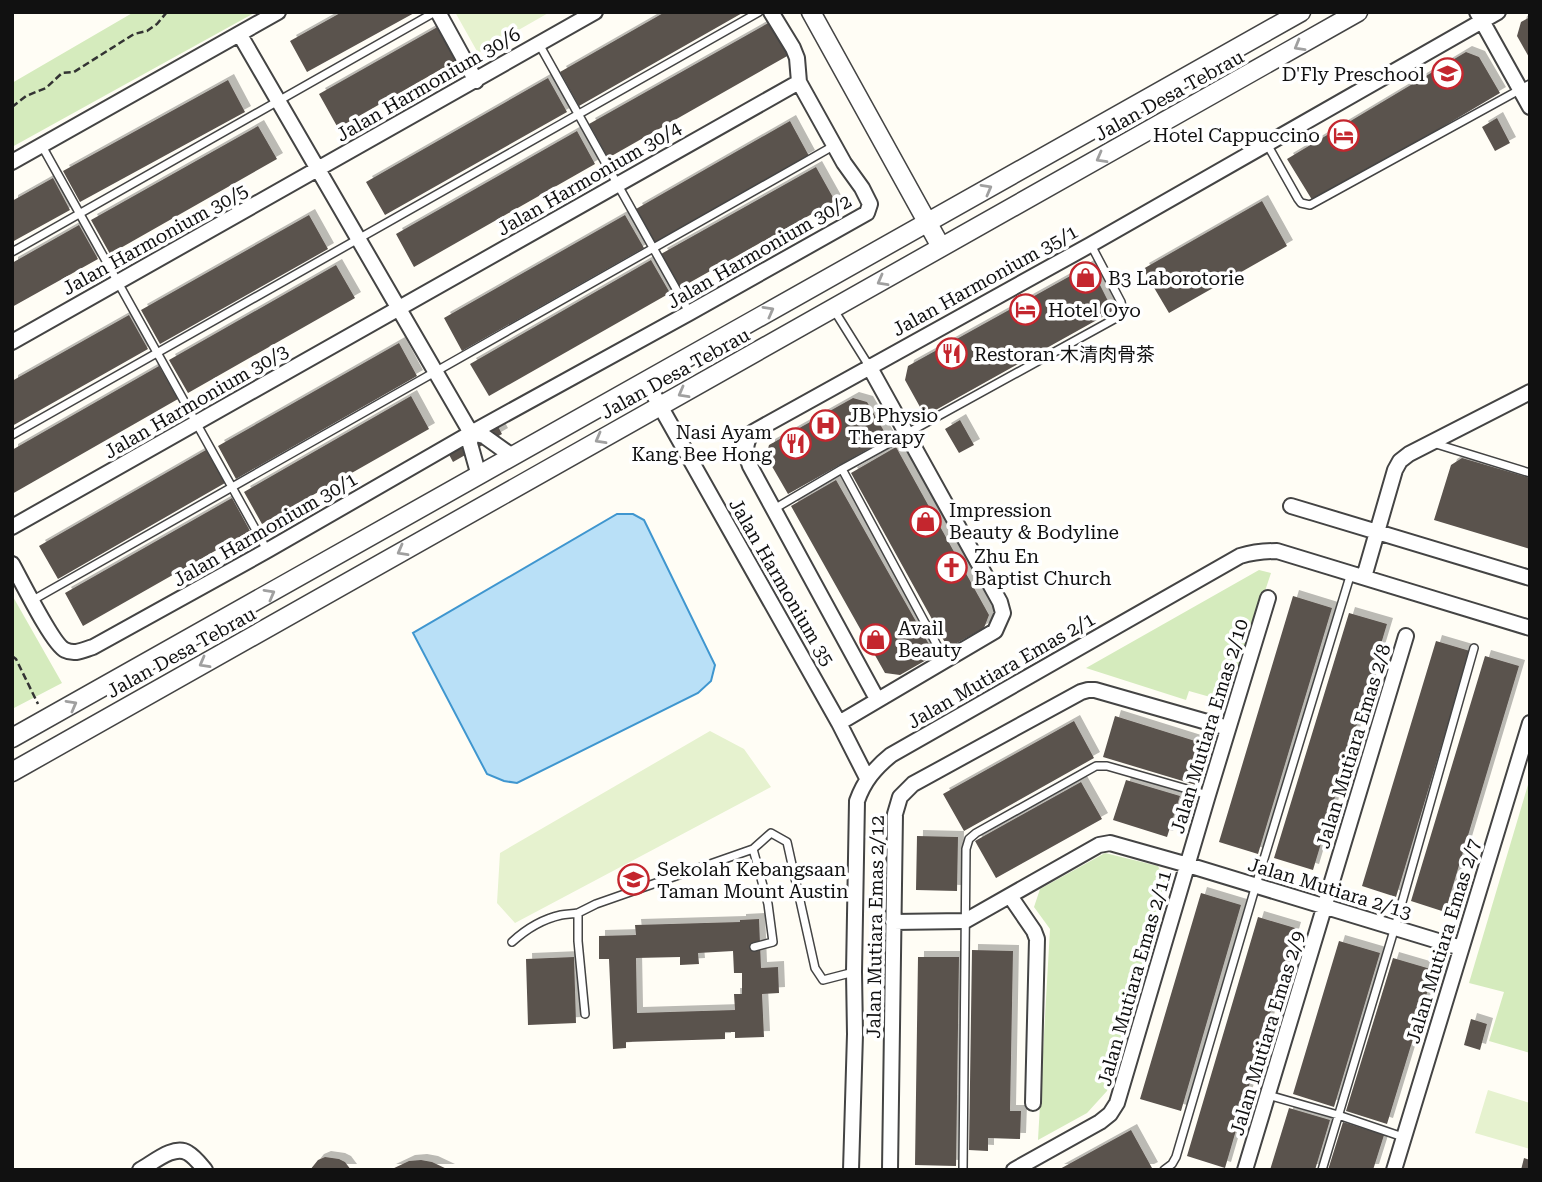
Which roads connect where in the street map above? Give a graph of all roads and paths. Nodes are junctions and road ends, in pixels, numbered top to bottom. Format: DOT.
graph roads {
  1 [pos="167,12"];
  2 [pos="278,12"];
  3 [pos="437,12"];
  4 [pos="594,12"];
  5 [pos="759,12"];
  6 [pos="771,12"];
  7 [pos="811,12"];
  8 [pos="1301,12"];
  9 [pos="1358,12"];
  10 [pos="1498,12"];
  11 [pos="1479,17"];
  12 [pos="240,35"];
  13 [pos="539,44"];
  14 [pos="1229,52"];
  15 [pos="1244,77"];
  16 [pos="475,81"];
  17 [pos="799,82"];
  18 [pos="1525,87"];
  19 [pos="278,101"];
  20 [pos="12,107"];
  21 [pos="1530,107"];
  22 [pos="578,114"];
  23 [pos="1267,144"];
  24 [pos="835,145"];
  25 [pos="42,146"];
  26 [pos="12,162"];
  27 [pos="317,169"];
  28 [pos="618,184"];
  29 [pos="80,214"];
  30 [pos="927,223"];
  31 [pos="358,239"];
  32 [pos="1090,244"];
  33 [pos="941,247"];
  34 [pos="653,248"];
  35 [pos="12,252"];
  36 [pos="118,282"];
  37 [pos="833,308"];
  38 [pos="399,309"];
  39 [pos="690,313"];
  40 [pos="12,341"];
  41 [pos="158,353"];
  42 [pos="869,366"];
  43 [pos="435,372"];
  44 [pos="646,381"];
  45 [pos="1530,392"];
  46 [pos="660,406"];
  47 [pos="197,423"];
  48 [pos="471,433"];
  49 [pos="906,434"];
  50 [pos="12,435"];
  51 [pos="1430,442"];
  52 [pos="512,456"];
  53 [pos="842,469"];
  54 [pos="1530,473"];
  55 [pos="479,476"];
  56 [pos="232,486"];
  57 [pos="1291,506"];
  58 [pos="774,509"];
  59 [pos="12,527"];
  60 [pos="1377,531"];
  61 [pos="268,550"];
  62 [pos="12,564"];
  63 [pos="1358,575"];
  64 [pos="1530,578"];
  65 [pos="1268,598"];
  66 [pos="33,600"];
  67 [pos="1530,628"];
  68 [pos="1406,636"];
  69 [pos="1474,648"];
  70 [pos="12,656"];
  71 [pos="946,661"];
  72 [pos="877,699"];
  73 [pos="46,719"];
  74 [pos="839,723"];
  75 [pos="1530,723"];
  76 [pos="1228,728"];
  77 [pos="12,738"];
  78 [pos="12,772"];
  79 [pos="867,778"];
  80 [pos="1208,795"];
  81 [pos="753,849"];
  82 [pos="1188,864"];
  83 [pos="1256,886"];
  84 [pos="1010,896"];
  85 [pos="1325,907"];
  86 [pos="578,913"];
  87 [pos="965,920"];
  88 [pos="893,922"];
  89 [pos="1395,927"];
  90 [pos="512,942"];
  91 [pos="754,947"];
  92 [pos="1461,948"];
  93 [pos="854,972"];
  94 [pos="585,1014"];
  95 [pos="1268,1095"];
  96 [pos="1033,1103"];
  97 [pos="1338,1115"];
  98 [pos="1404,1137"];
  99 [pos="1022,1168"];
  100 [pos="140,1170"];
  101 [pos="205,1170"];
  102 [pos="851,1170"];
  103 [pos="890,1170"];
  104 [pos="963,1170"];
  105 [pos="1164,1170"];
  106 [pos="1245,1170"];
  107 [pos="1322,1170"];
  108 [pos="1394,1170"];
  1 -- 20 [label="path"];
  2 -- 12 [label="street"];
  3 -- 16 [label="street"];
  3 -- 19 [label="lane"];
  4 -- 13 [label="street, Jalan Harmonium 30/6"];
  5 -- 22 [label="lane"];
  6 -- 17 [label="street, Jalan Harmonium 30/2"];
  7 -- 30 [label="street"];
  8 -- 14 [label="street, Jalan Desa Tebrau"];
  9 -- 15 [label="street, Jalan Desa Tebrau, one-way"];
  10 -- 11 [label="street, Jalan Harmonium 35/1"];
  11 -- 18 [label="street"];
  11 -- 23 [label="street, Jalan Harmonium 35/1"];
  12 -- 19 [label="street"];
  12 -- 25 [label="street"];
  13 -- 16 [label="street, Jalan Harmonium 30/6"];
  13 -- 22 [label="lane"];
  14 -- 15 [label="street"];
  30 -- 14 [label="street, Jalan Desa Tebrau, one-way"];
  15 -- 33 [label="street, Jalan Desa Tebrau, one-way"];
  16 -- 27 [label="street, Jalan Harmonium 30/6"];
  17 -- 24 [label="street, Jalan Harmonium 30/2"];
  17 -- 28 [label="street, Jalan Harmonium 30/4"];
  18 -- 21 [label="street"];
  18 -- 23 [label="lane"];
  19 -- 27 [label="street"];
  19 -- 29 [label="lane"];
  22 -- 28 [label="lane"];
  22 -- 31 [label="lane"];
  23 -- 32 [label="street, Jalan Harmonium 35/1"];
  24 -- 34 [label="lane"];
  24 -- 39 [label="street, Jalan Harmonium 30/2"];
  25 -- 26 [label="street"];
  25 -- 29 [label="lane"];
  27 -- 31 [label="street"];
  27 -- 36 [label="street, Jalan Harmonium 30/5"];
  28 -- 34 [label="lane"];
  28 -- 38 [label="street, Jalan Harmonium 30/4"];
  29 -- 35 [label="lane"];
  29 -- 36 [label="lane"];
  30 -- 33 [label="street"];
  44 -- 30 [label="street, Jalan Desa Tebrau, one-way"];
  31 -- 38 [label="street"];
  31 -- 41 [label="lane"];
  32 -- 42 [label="street, Jalan Harmonium 35/1"];
  32 -- 49 [label="lane"];
  33 -- 37 [label="street, Jalan Desa Tebrau, one-way"];
  34 -- 39 [label="lane"];
  34 -- 43 [label="lane"];
  36 -- 40 [label="street, Jalan Harmonium 30/5"];
  36 -- 41 [label="lane"];
  37 -- 42 [label="lane"];
  37 -- 46 [label="street, Jalan Desa Tebrau, one-way"];
  38 -- 43 [label="street"];
  38 -- 47 [label="street, Jalan Harmonium 30/3"];
  39 -- 48 [label="street, Jalan Harmonium 30/2"];
  41 -- 47 [label="lane"];
  41 -- 50 [label="lane"];
  42 -- 49 [label="street"];
  42 -- 58 [label="street, Jalan Harmonium 35/1"];
  43 -- 48 [label="street"];
  43 -- 56 [label="lane"];
  44 -- 46 [label="street, Jalan Harmonium 35"];
  44 -- 52 [label="street, Jalan Desa Tebrau"];
  45 -- 51 [label="street"];
  46 -- 74 [label="street, Jalan Harmonium 35"];
  46 -- 78 [label="street, Jalan Desa Tebrau, one-way"];
  47 -- 56 [label="lane"];
  47 -- 59 [label="street, Jalan Harmonium 30/3"];
  48 -- 52 [label="street"];
  48 -- 55 [label="street"];
  48 -- 61 [label="street, Jalan Harmonium 30/1"];
  49 -- 53 [label="lane"];
  49 -- 71 [label="street"];
  51 -- 54 [label="lane"];
  51 -- 60 [label="street"];
  52 -- 55 [label="street, Jalan Desa Tebrau"];
  53 -- 58 [label="lane"];
  53 -- 71 [label="lane"];
  73 -- 55 [label="street, Jalan Desa Tebrau, one-way"];
  56 -- 61 [label="lane"];
  56 -- 66 [label="lane"];
  57 -- 60 [label="street"];
  58 -- 72 [label="street, Jalan Harmonium 35/1"];
  60 -- 63 [label="street"];
  60 -- 64 [label="street"];
  61 -- 66 [label="street, Jalan Harmonium 30/1"];
  62 -- 66 [label="street"];
  63 -- 67 [label="street, Jalan Mutiara Emas 2/1"];
  63 -- 79 [label="street, Jalan Mutiara Emas 2/1"];
  63 -- 83 [label="lane"];
  65 -- 76 [label="street, Jalan Mutiara Emas 2/10"];
  68 -- 85 [label="street, Jalan Mutiara Emas 2/8"];
  69 -- 89 [label="lane"];
  70 -- 73 [label="path"];
  71 -- 72 [label="street"];
  72 -- 74 [label="street"];
  73 -- 77 [label="street, Jalan Desa Tebrau"];
  74 -- 79 [label="street, Jalan Harmonium 35"];
  75 -- 92 [label="street, Jalan Mutiara Emas 2/7"];
  76 -- 80 [label="street, Jalan Mutiara Emas 2/10"];
  76 -- 88 [label="street, Jalan Mutiara Emas 2/12"];
  79 -- 93 [label="street, Jalan Mutiara Emas 2/1"];
  80 -- 82 [label="street, Jalan Mutiara Emas 2/10"];
  80 -- 87 [label="lane"];
  81 -- 86 [label="lane"];
  81 -- 91 [label="lane"];
  81 -- 93 [label="lane"];
  82 -- 83 [label="street, Jalan Mutiara 2/13"];
  82 -- 84 [label="street, Jalan Mutiara 2/13"];
  82 -- 99 [label="street, Jalan Mutiara Emas 2/11"];
  83 -- 85 [label="street, Jalan Mutiara 2/13"];
  83 -- 105 [label="lane"];
  84 -- 87 [label="street, Jalan Mutiara 2/13"];
  84 -- 96 [label="street"];
  85 -- 89 [label="street, Jalan Mutiara 2/13"];
  85 -- 95 [label="street, Jalan Mutiara Emas 2/9"];
  86 -- 90 [label="lane"];
  86 -- 94 [label="lane"];
  87 -- 88 [label="street"];
  87 -- 104 [label="lane"];
  88 -- 103 [label="street, Jalan Mutiara Emas 2/12"];
  89 -- 92 [label="street, Jalan Mutiara 2/13"];
  89 -- 97 [label="lane"];
  92 -- 98 [label="street, Jalan Mutiara Emas 2/7"];
  93 -- 102 [label="street, Jalan Mutiara Emas 2/1"];
  95 -- 97 [label="lane"];
  95 -- 106 [label="street, Jalan Mutiara Emas 2/9"];
  97 -- 98 [label="lane"];
  97 -- 107 [label="lane"];
  98 -- 108 [label="street, Jalan Mutiara Emas 2/7"];
  100 -- 101 [label="street"];
}
